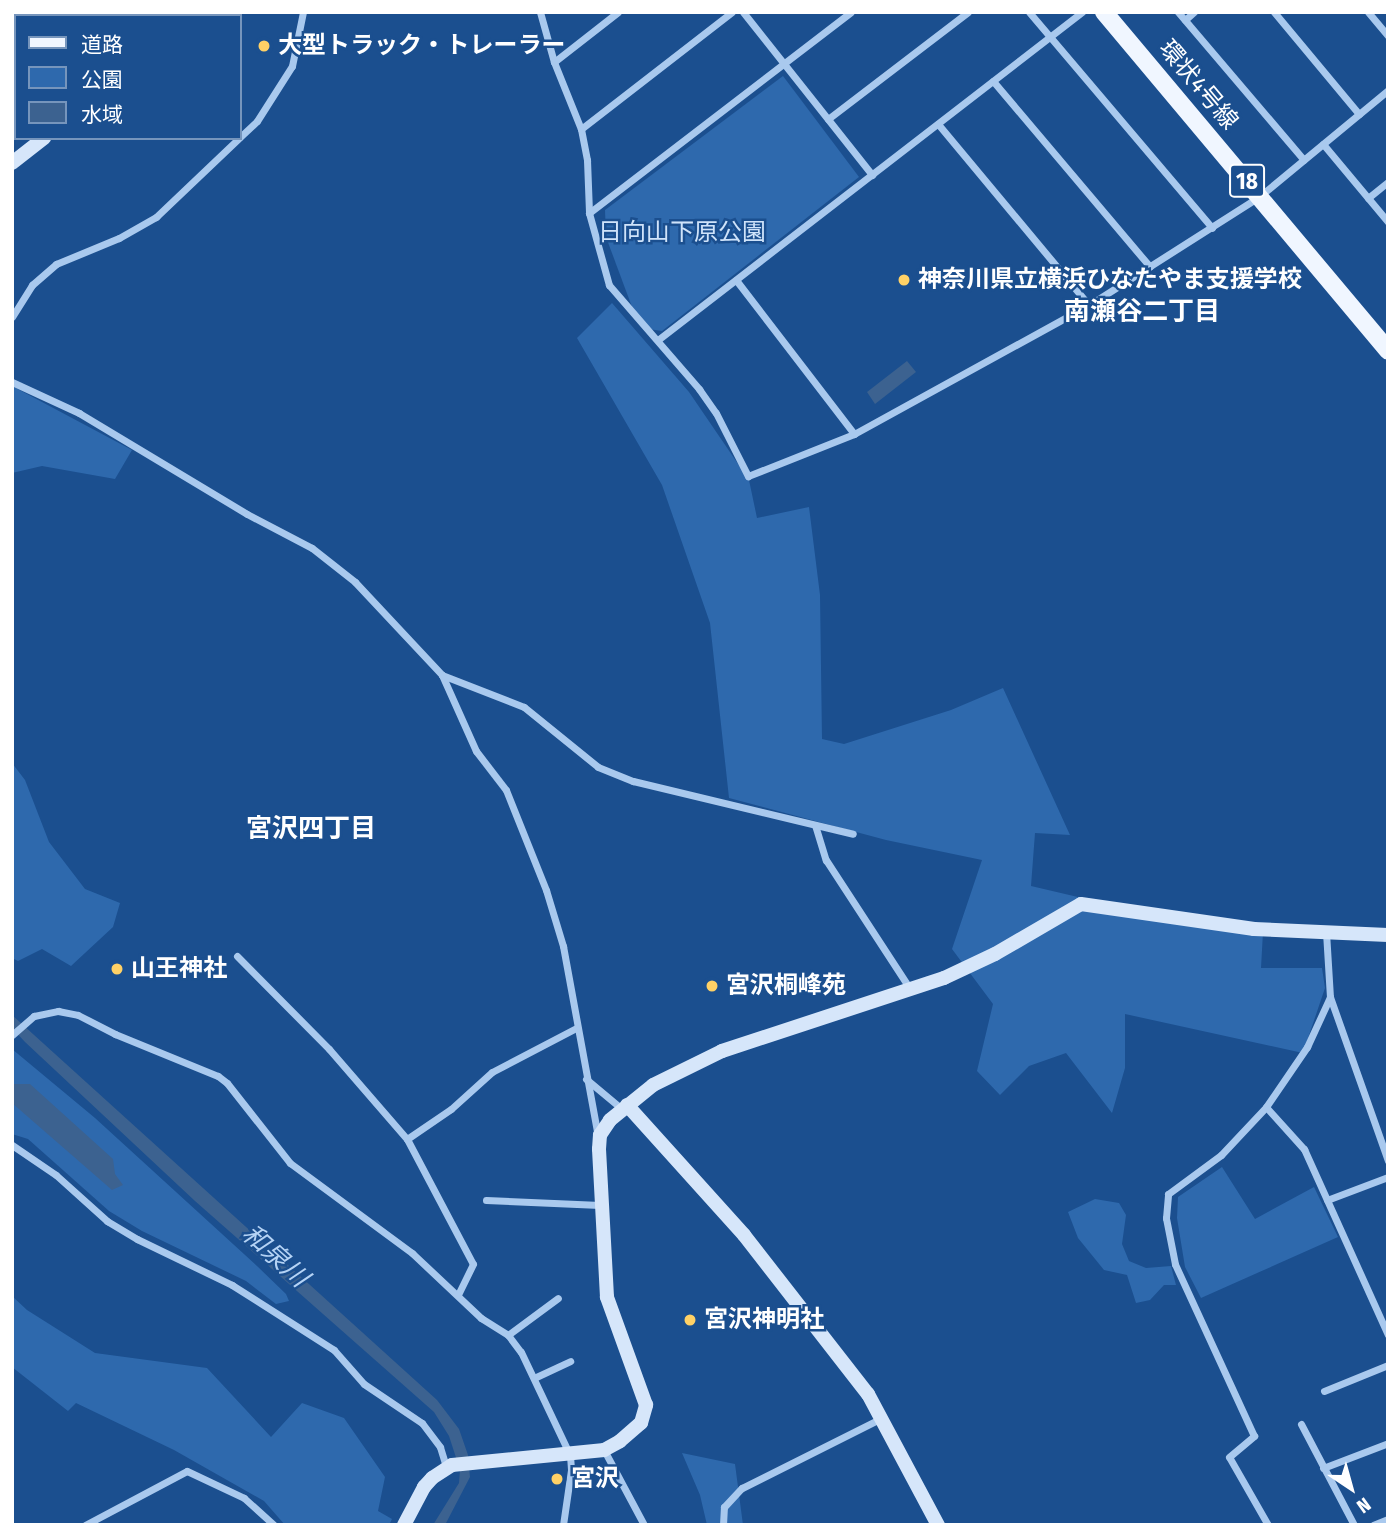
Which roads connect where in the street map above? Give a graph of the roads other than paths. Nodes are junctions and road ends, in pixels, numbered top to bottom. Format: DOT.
graph roads {
  1 [pos="303,12"];
  2 [pos="540,12"];
  3 [pos="618,12"];
  4 [pos="733,12"];
  5 [pos="743,12"];
  6 [pos="851,12"];
  7 [pos="968,12"];
  8 [pos="1029,12"];
  9 [pos="1082,12"];
  10 [pos="1104,12"];
  11 [pos="1178,12"];
  12 [pos="1194,12"];
  13 [pos="1274,12"];
  14 [pos="1368,12"];
  15 [pos="1185,20"];
  16 [pos="1388,36"];
  17 [pos="1050,37"];
  18 [pos="554,62"];
  19 [pos="784,64"];
  20 [pos="993,81"];
  21 [pos="1388,90"];
  22 [pos="1359,114"];
  23 [pos="828,118"];
  24 [pos="938,124"];
  25 [pos="581,129"];
  26 [pos="242,135"];
  27 [pos="41,140"];
  28 [pos="237,140"];
  29 [pos="1323,144"];
  30 [pos="1304,160"];
  31 [pos="12,163"];
  32 [pos="872,175"];
  33 [pos="1388,182"];
  34 [pos="1260,196"];
  35 [pos="1368,198"];
  36 [pos="589,213"];
  37 [pos="1388,222"];
  38 [pos="1212,228"];
  39 [pos="1150,267"];
  40 [pos="736,280"];
  41 [pos="1089,305"];
  42 [pos="12,317"];
  43 [pos="659,339"];
  44 [pos="1388,351"];
  45 [pos="12,382"];
  46 [pos="854,434"];
  47 [pos="442,675"];
  48 [pos="815,825"];
  49 [pos="853,834"];
  50 [pos="1326,932"];
  51 [pos="1388,935"];
  52 [pos="237,956"];
  53 [pos="910,989"];
  54 [pos="1330,997"];
  55 [pos="576,1028"];
  56 [pos="12,1035"];
  57 [pos="586,1079"];
  58 [pos="624,1107"];
  59 [pos="1266,1107"];
  60 [pos="407,1139"];
  61 [pos="599,1140"];
  62 [pos="12,1144"];
  63 [pos="1388,1161"];
  64 [pos="1388,1177"];
  65 [pos="486,1200"];
  66 [pos="1327,1200"];
  67 [pos="600,1205"];
  68 [pos="458,1295"];
  69 [pos="558,1298"];
  70 [pos="509,1335"];
  71 [pos="1388,1335"];
  72 [pos="570,1361"];
  73 [pos="1388,1365"];
  74 [pos="534,1378"];
  75 [pos="1324,1391"];
  76 [pos="882,1418"];
  77 [pos="1301,1424"];
  78 [pos="1388,1443"];
  79 [pos="604,1450"];
  80 [pos="569,1455"];
  81 [pos="450,1467"];
  82 [pos="1323,1468"];
  83 [pos="1388,1519"];
  84 [pos="85,1525"];
  85 [pos="274,1525"];
  86 [pos="404,1525"];
  87 [pos="563,1525"];
  88 [pos="644,1525"];
  89 [pos="723,1525"];
  90 [pos="938,1525"];
  91 [pos="1268,1525"];
  92 [pos="1354,1525"];
  93 [pos="1373,1525"];
  1 -- 26 [label="street"];
  2 -- 18 [label="street"];
  3 -- 18 [label="street"];
  4 -- 25 [label="street"];
  5 -- 19 [label="street"];
  6 -- 19 [label="street"];
  7 -- 23 [label="street"];
  8 -- 17 [label="street"];
  9 -- 17 [label="street"];
  10 -- 34 [label="main road, 環状4号線 / 18"];
  11 -- 15 [label="street"];
  12 -- 15 [label="street"];
  13 -- 22 [label="street"];
  14 -- 16 [label="street"];
  15 -- 30 [label="street"];
  17 -- 20 [label="street"];
  17 -- 38 [label="street"];
  18 -- 25 [label="street"];
  19 -- 23 [label="street"];
  19 -- 36 [label="street"];
  20 -- 24 [label="street"];
  20 -- 39 [label="street"];
  21 -- 22 [label="street"];
  22 -- 29 [label="street"];
  23 -- 32 [label="street"];
  24 -- 32 [label="street"];
  24 -- 41 [label="street"];
  25 -- 36 [label="street"];
  27 -- 31 [label="street"];
  28 -- 42 [label="street"];
  29 -- 30 [label="street"];
  29 -- 35 [label="street"];
  30 -- 34 [label="street"];
  32 -- 40 [label="street"];
  33 -- 35 [label="street"];
  34 -- 38 [label="street"];
  34 -- 44 [label="main road, 環状4号線 / 18"];
  35 -- 37 [label="street"];
  36 -- 43 [label="street"];
  38 -- 39 [label="street"];
  39 -- 41 [label="street"];
  40 -- 43 [label="street"];
  40 -- 46 [label="street"];
  41 -- 46 [label="street"];
  43 -- 46 [label="street"];
  45 -- 47 [label="street"];
  47 -- 48 [label="street"];
  47 -- 55 [label="street"];
  48 -- 49 [label="street"];
  48 -- 53 [label="street"];
  50 -- 51 [label="street"];
  50 -- 53 [label="street"];
  50 -- 54 [label="street"];
  52 -- 60 [label="street"];
  53 -- 58 [label="street"];
  54 -- 59 [label="street"];
  54 -- 63 [label="street"];
  55 -- 57 [label="street"];
  55 -- 60 [label="street"];
  56 -- 68 [label="street"];
  57 -- 58 [label="street"];
  57 -- 61 [label="street"];
  58 -- 61 [label="street"];
  58 -- 76 [label="street"];
  59 -- 66 [label="street"];
  59 -- 91 [label="street"];
  60 -- 68 [label="street"];
  61 -- 67 [label="street"];
  62 -- 81 [label="street"];
  64 -- 66 [label="street"];
  65 -- 67 [label="street"];
  66 -- 71 [label="street"];
  67 -- 79 [label="street"];
  68 -- 70 [label="street"];
  69 -- 70 [label="street"];
  70 -- 74 [label="street"];
  72 -- 74 [label="street"];
  73 -- 75 [label="street"];
  74 -- 80 [label="street"];
  76 -- 89 [label="street"];
  76 -- 90 [label="street"];
  77 -- 82 [label="street"];
  78 -- 82 [label="street"];
  79 -- 80 [label="street"];
  79 -- 88 [label="street"];
  80 -- 81 [label="street"];
  80 -- 87 [label="street"];
  81 -- 86 [label="street"];
  82 -- 92 [label="street"];
  83 -- 93 [label="street"];
  84 -- 85 [label="street"];
}
